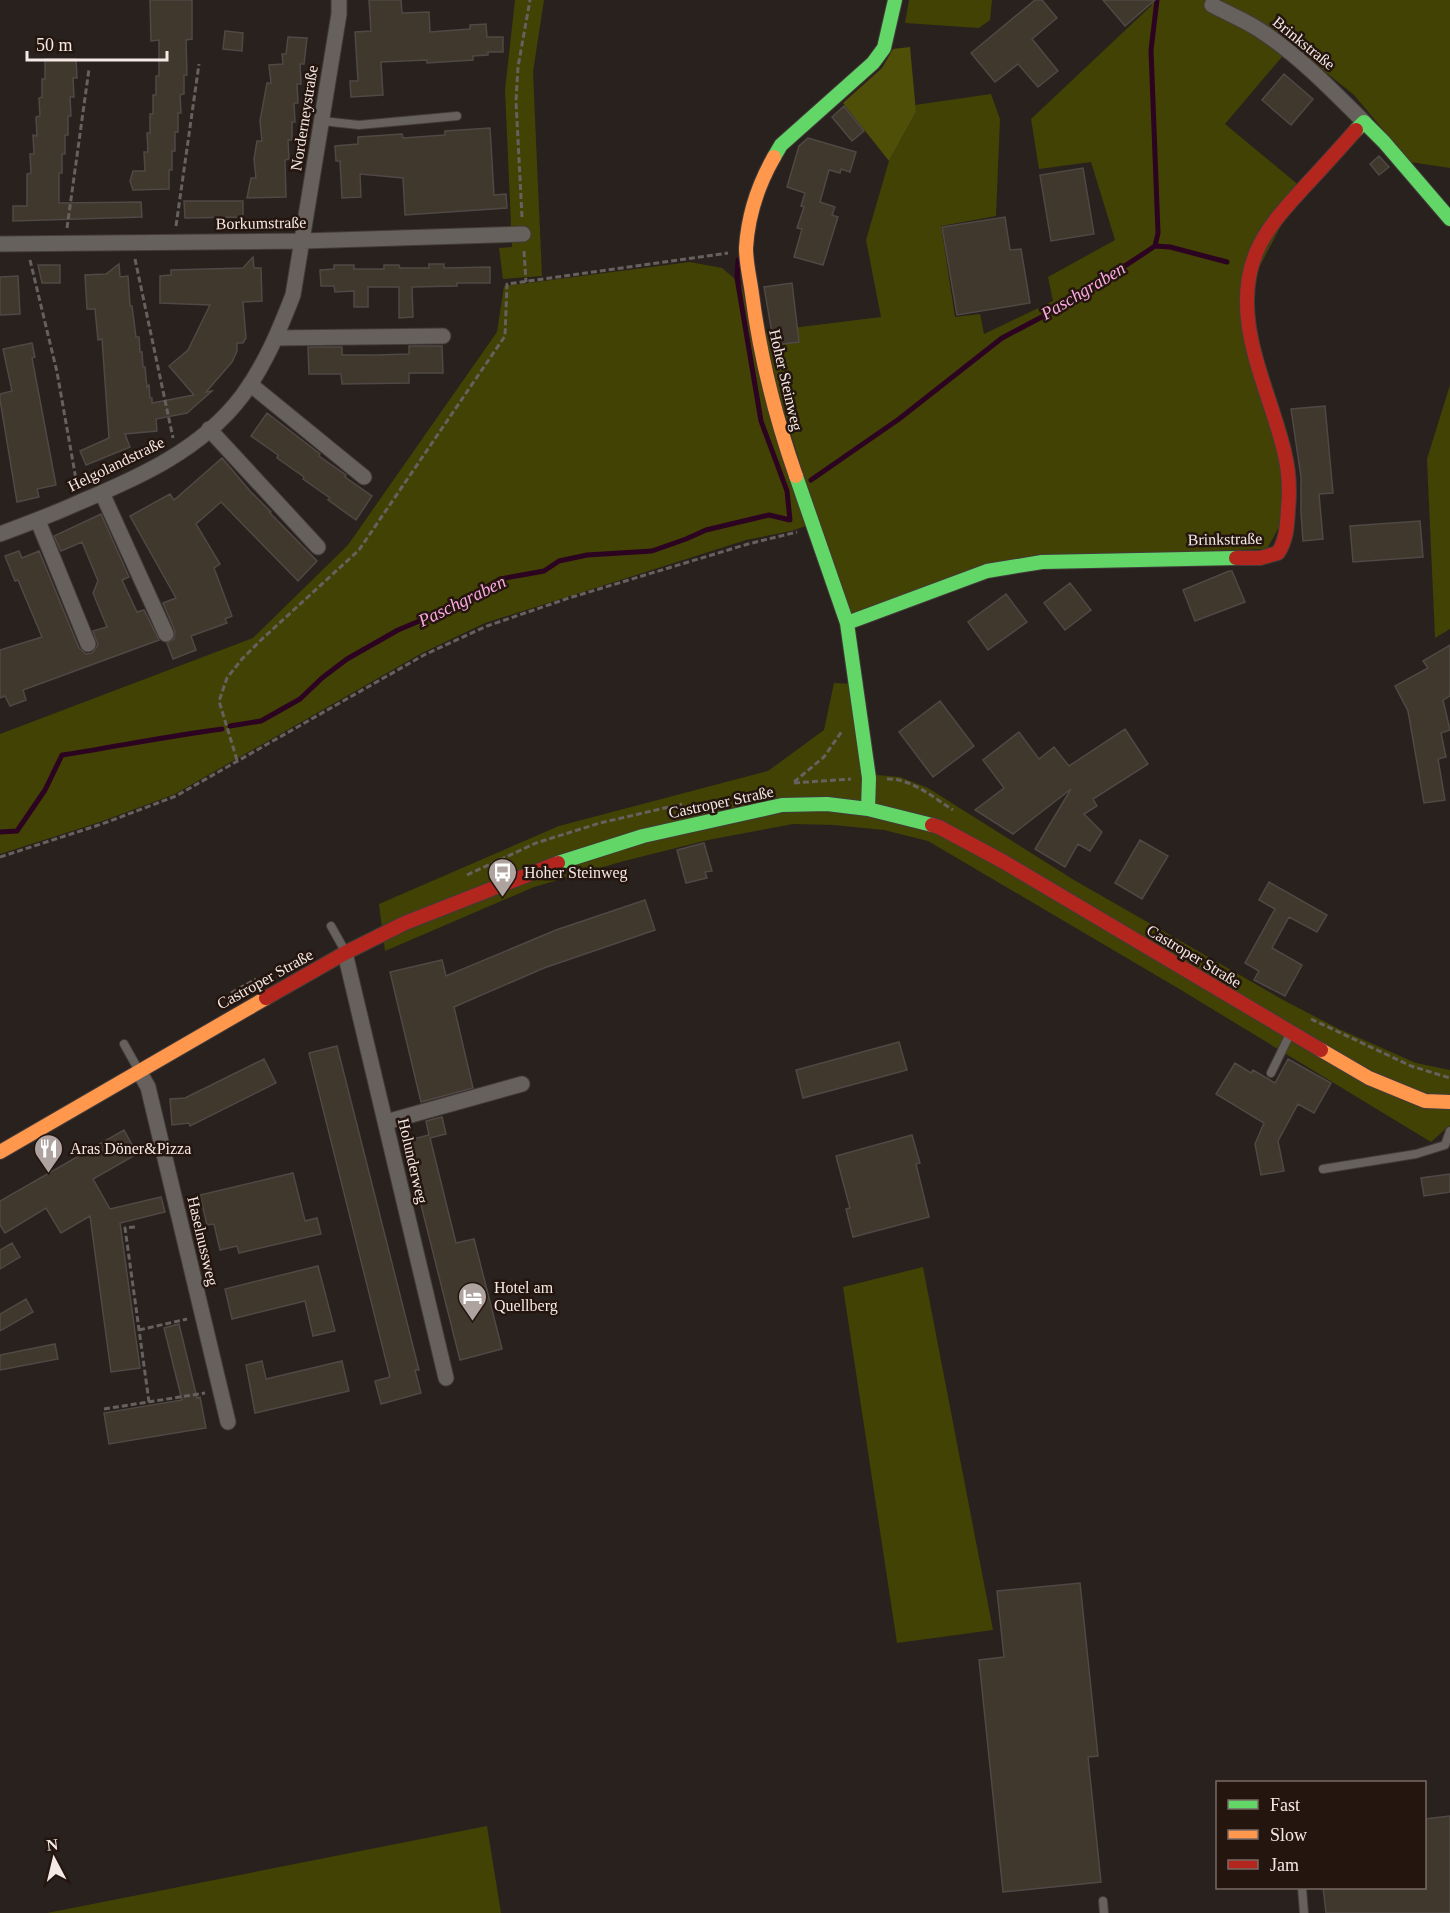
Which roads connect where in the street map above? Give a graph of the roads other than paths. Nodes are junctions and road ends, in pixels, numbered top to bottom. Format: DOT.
graph roads {
  1 [pos="339,0"];
  2 [pos="895,0"];
  3 [pos="1212,5"];
  4 [pos="457,116"];
  5 [pos="322,121"];
  6 [pos="1364,122"];
  7 [pos="1450,219"];
  8 [pos="523,234"];
  9 [pos="303,241"];
  10 [pos="0,244"];
  11 [pos="443,336"];
  12 [pos="276,338"];
  13 [pos="250,384"];
  14 [pos="209,429"];
  15 [pos="364,477"];
  16 [pos="102,493"];
  17 [pos="38,521"];
  18 [pos="0,534"];
  19 [pos="318,547"];
  20 [pos="847,623"];
  21 [pos="166,634"];
  22 [pos="88,644"];
  23 [pos="868,809"];
  24 [pos="331,926"];
  25 [pos="345,953"];
  26 [pos="1290,1032"];
  27 [pos="124,1044"];
  28 [pos="139,1071"];
  29 [pos="1272,1073"];
  30 [pos="522,1084"];
  31 [pos="1450,1102"];
  32 [pos="386,1122"];
  33 [pos="1450,1131"];
  34 [pos="0,1152"];
  35 [pos="1323,1169"];
  36 [pos="446,1378"];
  37 [pos="228,1422"];
  38 [pos="1302,1889"];
  39 [pos="1103,1901"];
  40 [pos="1104,1913"];
  41 [pos="1304,1913"];
  1 -- 5 [label="street, Norderneystraße"];
  2 -- 20 [label="street, Hoher Steinweg"];
  3 -- 6 [label="street, Brinkstraße"];
  4 -- 5 [label="lane"];
  5 -- 9 [label="street, Norderneystraße"];
  6 -- 7 [label="street, Brinkstraße"];
  6 -- 20 [label="street, Brinkstraße"];
  8 -- 9 [label="street, Borkumstraße"];
  9 -- 10 [label="street, Borkumstraße"];
  9 -- 12 [label="street, Helgolandstraße"];
  11 -- 12 [label="street"];
  12 -- 13 [label="street, Helgolandstraße"];
  13 -- 14 [label="street, Helgolandstraße"];
  13 -- 15 [label="street"];
  14 -- 16 [label="street, Helgolandstraße"];
  14 -- 19 [label="street"];
  16 -- 17 [label="street, Helgolandstraße"];
  16 -- 21 [label="street"];
  17 -- 18 [label="street, Helgolandstraße"];
  17 -- 22 [label="street"];
  20 -- 23 [label="street, Hoher Steinweg"];
  23 -- 25 [label="street, Castroper Straße"];
  23 -- 26 [label="street, Castroper Straße"];
  24 -- 25 [label="lane"];
  25 -- 28 [label="street, Castroper Straße"];
  25 -- 32 [label="street, Holunderweg"];
  26 -- 29 [label="lane"];
  26 -- 31 [label="street, Castroper Straße"];
  27 -- 28 [label="lane"];
  28 -- 34 [label="street, Castroper Straße"];
  28 -- 37 [label="street, Haselnussweg"];
  30 -- 32 [label="street"];
  32 -- 36 [label="street, Holunderweg"];
  33 -- 35 [label="lane"];
  38 -- 41 [label="lane"];
  39 -- 40 [label="lane"];
}
